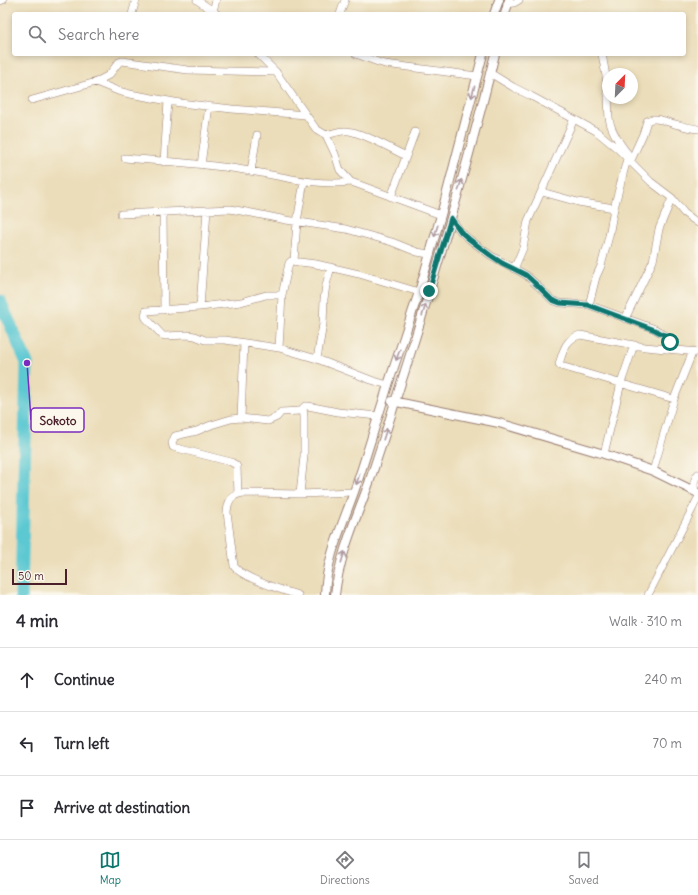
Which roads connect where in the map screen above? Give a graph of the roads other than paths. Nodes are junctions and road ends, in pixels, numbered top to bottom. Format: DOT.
graph roads {
  1 [pos="4,0"];
  2 [pos="136,0"];
  3 [pos="197,0"];
  4 [pos="216,0"];
  5 [pos="345,0"];
  6 [pos="498,0"];
  7 [pos="519,0"];
  8 [pos="0,2"];
  9 [pos="508,2"];
  10 [pos="133,12"];
  11 [pos="215,12"];
  12 [pos="341,12"];
  13 [pos="495,12"];
  14 [pos="506,12"];
  15 [pos="260,56"];
  16 [pos="362,56"];
  17 [pos="482,56"];
  18 [pos="494,56"];
  19 [pos="602,56"];
  20 [pos="605,68"];
  21 [pos="276,72"];
  22 [pos="490,73"];
  23 [pos="477,76"];
  24 [pos="96,82"];
  25 [pos="32,100"];
  26 [pos="168,101"];
  27 [pos="608,104"];
  28 [pos="209,106"];
  29 [pos="306,115"];
  30 [pos="574,119"];
  31 [pos="698,129"];
  32 [pos="415,132"];
  33 [pos="257,135"];
  34 [pos="326,136"];
  35 [pos="406,156"];
  36 [pos="125,158"];
  37 [pos="630,159"];
  38 [pos="164,162"];
  39 [pos="201,165"];
  40 [pos="251,171"];
  41 [pos="304,181"];
  42 [pos="352,182"];
  43 [pos="542,192"];
  44 [pos="391,197"];
  45 [pos="672,198"];
  46 [pos="614,208"];
  47 [pos="207,210"];
  48 [pos="163,212"];
  49 [pos="121,214"];
  50 [pos="441,215"];
  51 [pos="451,218"];
  52 [pos="297,222"];
  53 [pos="698,223"];
  54 [pos="429,254"];
  55 [pos="294,261"];
  56 [pos="331,267"];
  57 [pos="514,269"];
  58 [pos="419,292"];
  59 [pos="282,295"];
  60 [pos="588,305"];
  61 [pos="200,307"];
  62 [pos="164,310"];
  63 [pos="625,319"];
  64 [pos="244,343"];
  65 [pos="634,345"];
  66 [pos="279,348"];
  67 [pos="670,349"];
  68 [pos="697,351"];
  69 [pos="317,359"];
  70 [pos="621,383"];
  71 [pos="388,384"];
  72 [pos="384,398"];
  73 [pos="674,399"];
  74 [pos="395,402"];
  75 [pos="303,408"];
  76 [pos="378,416"];
  77 [pos="242,418"];
  78 [pos="604,454"];
  79 [pos="654,471"];
  80 [pos="698,474"];
  81 [pos="354,492"];
  82 [pos="238,494"];
  83 [pos="300,494"];
  84 [pos="697,494"];
  85 [pos="298,595"];
  86 [pos="325,595"];
  87 [pos="335,595"];
  88 [pos="648,595"];
  1 -- 8 [label="street"];
  2 -- 10 [label="street"];
  3 -- 11 [label="street"];
  4 -- 11 [label="street"];
  5 -- 12 [label="street"];
  6 -- 13 [label="street"];
  7 -- 9 [label="street"];
  9 -- 14 [label="street"];
  15 -- 21 [label="street"];
  16 -- 23 [label="street"];
  17 -- 23 [label="street"];
  18 -- 22 [label="street"];
  19 -- 20 [label="street"];
  21 -- 24 [label="street"];
  21 -- 29 [label="street"];
  22 -- 30 [label="street"];
  51 -- 22 [label="street, one-way"];
  23 -- 50 [label="street, one-way"];
  24 -- 25 [label="street"];
  24 -- 26 [label="street"];
  26 -- 28 [label="street"];
  26 -- 38 [label="street"];
  27 -- 37 [label="street"];
  28 -- 29 [label="street"];
  28 -- 39 [label="street"];
  29 -- 34 [label="street"];
  30 -- 37 [label="street"];
  30 -- 43 [label="street"];
  31 -- 37 [label="street"];
  32 -- 35 [label="street"];
  33 -- 40 [label="street"];
  34 -- 35 [label="street"];
  34 -- 42 [label="street"];
  35 -- 44 [label="street"];
  36 -- 38 [label="street"];
  37 -- 45 [label="street"];
  37 -- 46 [label="street"];
  38 -- 39 [label="street"];
  39 -- 40 [label="street"];
  40 -- 41 [label="street"];
  41 -- 42 [label="street"];
  41 -- 52 [label="street"];
  42 -- 44 [label="street"];
  43 -- 46 [label="street"];
  43 -- 57 [label="street"];
  44 -- 50 [label="street"];
  45 -- 53 [label="street"];
  45 -- 63 [label="street"];
  46 -- 60 [label="street"];
  47 -- 48 [label="street"];
  47 -- 52 [label="street"];
  47 -- 61 [label="street"];
  48 -- 49 [label="street"];
  48 -- 62 [label="street"];
  50 -- 54 [label="street, one-way"];
  51 -- 57 [label="street"];
  74 -- 51 [label="street, one-way"];
  52 -- 54 [label="street"];
  52 -- 55 [label="street"];
  54 -- 58 [label="street"];
  55 -- 56 [label="street"];
  55 -- 59 [label="street"];
  56 -- 58 [label="street"];
  56 -- 69 [label="street"];
  57 -- 60 [label="street"];
  58 -- 71 [label="street, one-way"];
  59 -- 61 [label="street"];
  59 -- 66 [label="street"];
  60 -- 63 [label="street"];
  61 -- 62 [label="street"];
  62 -- 64 [label="street"];
  63 -- 67 [label="street"];
  64 -- 66 [label="street"];
  64 -- 77 [label="street"];
  65 -- 67 [label="street"];
  65 -- 70 [label="street"];
  65 -- 70 [label="street"];
  66 -- 69 [label="street"];
  67 -- 68 [label="street"];
  68 -- 73 [label="street"];
  69 -- 71 [label="street"];
  70 -- 73 [label="street"];
  70 -- 78 [label="street"];
  71 -- 72 [label="street"];
  72 -- 74 [label="street"];
  72 -- 76 [label="street"];
  73 -- 79 [label="street"];
  74 -- 78 [label="street"];
  87 -- 74 [label="street, one-way"];
  75 -- 76 [label="street"];
  75 -- 77 [label="street"];
  75 -- 83 [label="street"];
  76 -- 81 [label="street, one-way"];
  77 -- 82 [label="street"];
  78 -- 79 [label="street"];
  79 -- 84 [label="street"];
  80 -- 84 [label="street"];
  81 -- 83 [label="street"];
  81 -- 86 [label="street"];
  82 -- 83 [label="street"];
  82 -- 85 [label="street"];
  84 -- 88 [label="street"];
}
